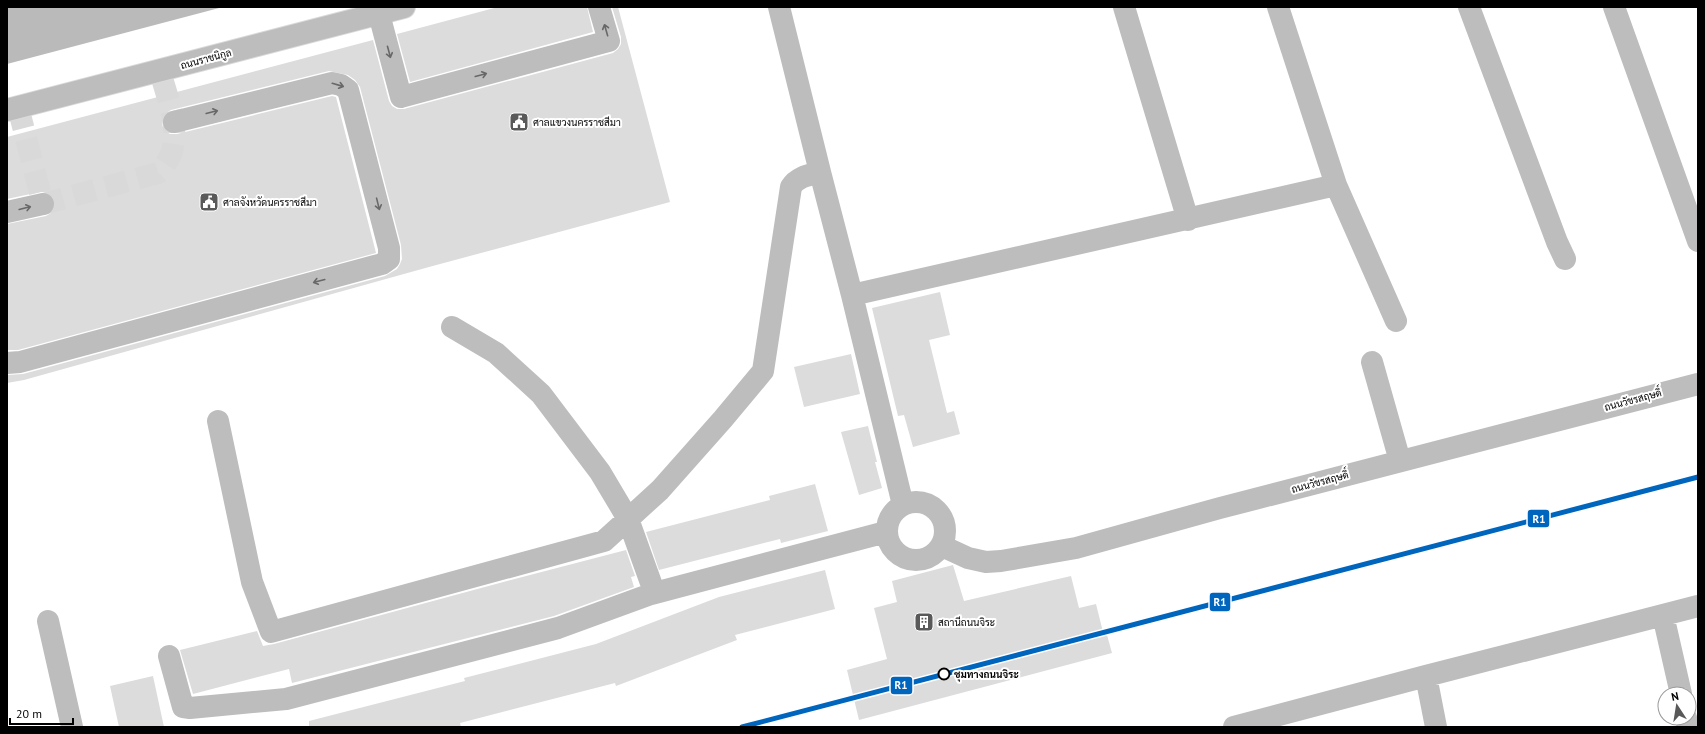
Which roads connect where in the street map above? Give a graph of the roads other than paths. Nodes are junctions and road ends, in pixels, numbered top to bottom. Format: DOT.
graph roads {
  1 [pos="404,7"];
  2 [pos="599,7"];
  3 [pos="779,7"];
  4 [pos="1124,7"];
  5 [pos="1278,7"];
  6 [pos="1469,7"];
  7 [pos="1614,7"];
  8 [pos="378,14"];
  9 [pos="7,110"];
  10 [pos="174,122"];
  11 [pos="820,172"];
  12 [pos="1336,186"];
  13 [pos="43,204"];
  14 [pos="7,212"];
  15 [pos="1188,220"];
  16 [pos="1698,241"];
  17 [pos="1566,259"];
  18 [pos="852,295"];
  19 [pos="1396,321"];
  20 [pos="452,327"];
  21 [pos="1372,362"];
  22 [pos="7,363"];
  23 [pos="1698,384"];
  24 [pos="218,421"];
  25 [pos="1400,461"];
  26 [pos="903,505"];
  27 [pos="628,519"];
  28 [pos="886,532"];
  29 [pos="942,546"];
  30 [pos="651,594"];
  31 [pos="1698,606"];
  32 [pos="1663,615"];
  33 [pos="48,621"];
  34 [pos="169,656"];
  35 [pos="1426,676"];
  36 [pos="1679,686"];
  37 [pos="72,727"];
  38 [pos="1234,727"];
  39 [pos="1436,727"];
  1 -- 8 [label="street, ถนนราชนิกูล"];
  8 -- 2 [label="street, one-way"];
  3 -- 11 [label="street"];
  4 -- 15 [label="street"];
  5 -- 12 [label="street"];
  6 -- 17 [label="street"];
  7 -- 16 [label="street"];
  8 -- 9 [label="street, ถนนราชนิกูล"];
  10 -- 22 [label="street, one-way"];
  11 -- 18 [label="street"];
  11 -- 27 [label="street"];
  12 -- 15 [label="street"];
  12 -- 19 [label="street"];
  14 -- 13 [label="street, one-way"];
  15 -- 18 [label="street"];
  18 -- 26 [label="street"];
  20 -- 27 [label="street"];
  21 -- 25 [label="street"];
  23 -- 25 [label="street, ถนนวัชรสฤษดิ์"];
  24 -- 27 [label="street"];
  25 -- 29 [label="street, ถนนวัชรสฤษดิ์"];
  26 -- 28 [label="street"];
  26 -- 29 [label="street"];
  27 -- 30 [label="street"];
  28 -- 29 [label="street"];
  28 -- 30 [label="street"];
  30 -- 34 [label="street"];
  31 -- 32 [label="street"];
  32 -- 35 [label="street"];
  32 -- 36 [label="street"];
  33 -- 37 [label="street"];
  35 -- 38 [label="street"];
  35 -- 39 [label="street"];
}
